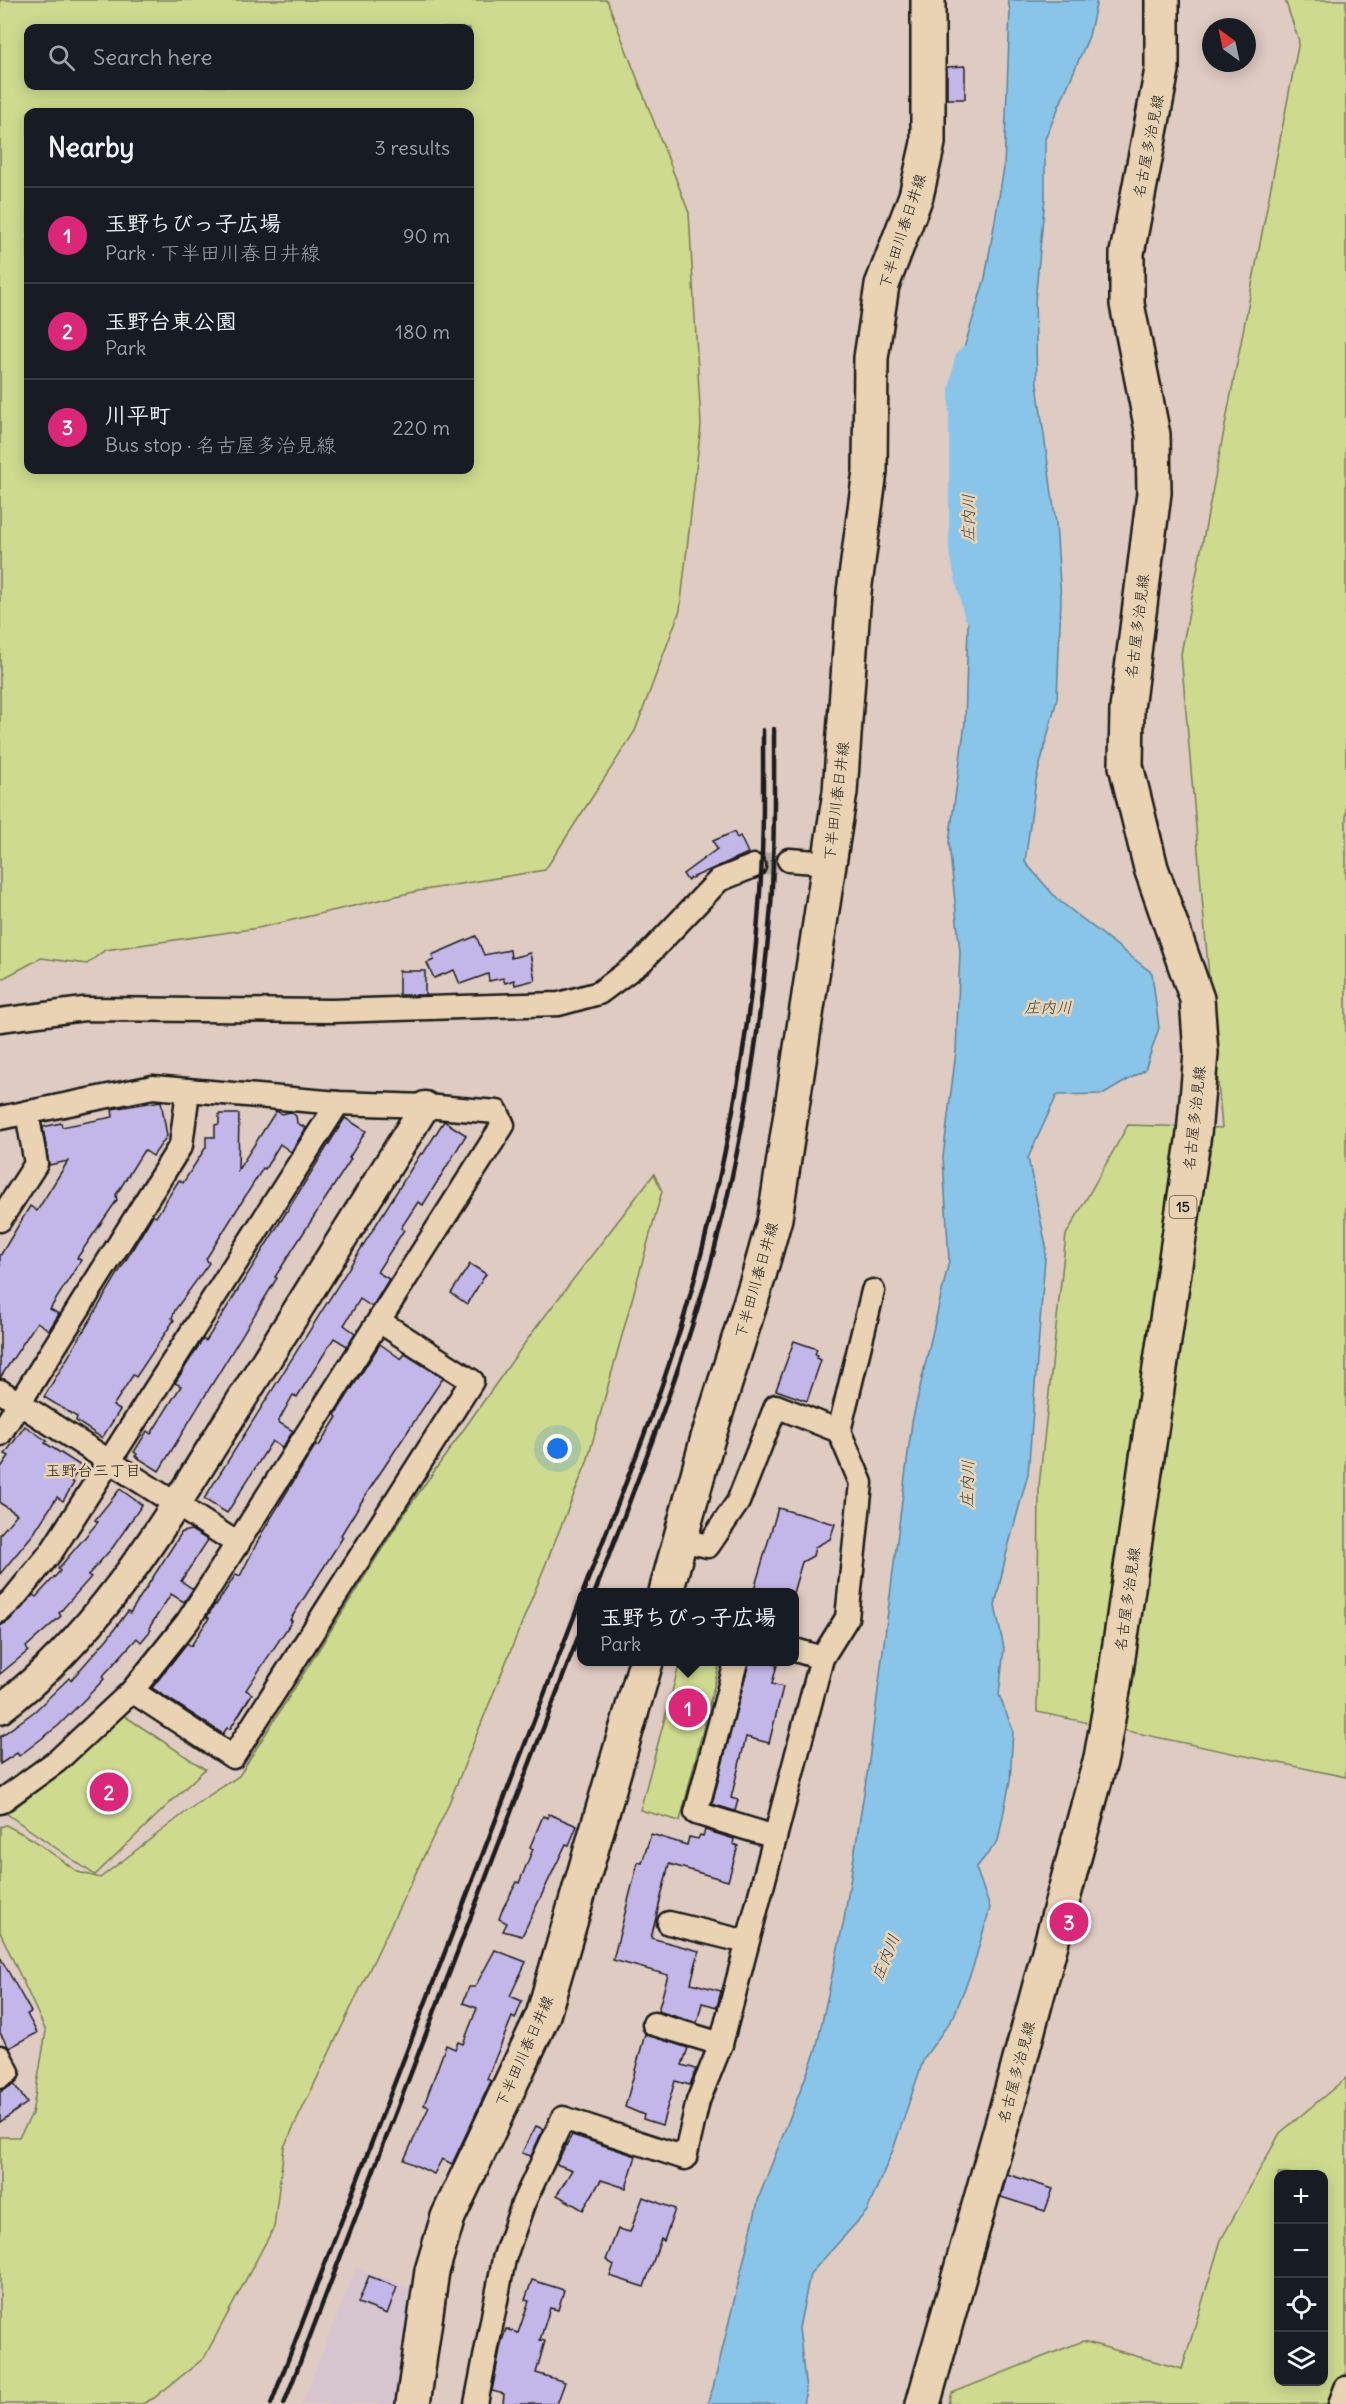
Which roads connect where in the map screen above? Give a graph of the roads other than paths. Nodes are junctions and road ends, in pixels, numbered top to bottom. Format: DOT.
graph roads {
  1 [pos="928,0"];
  2 [pos="1161,0"];
  3 [pos="789,860"];
  4 [pos="829,863"];
  5 [pos="754,866"];
  6 [pos="0,1020"];
  7 [pos="188,1091"];
  8 [pos="338,1103"];
  9 [pos="425,1106"];
  10 [pos="27,1112"];
  11 [pos="0,1118"];
  12 [pos="0,1220"];
  13 [pos="873,1291"];
  14 [pos="379,1321"];
  15 [pos="0,1391"];
  16 [pos="21,1404"];
  17 [pos="839,1431"];
  18 [pos="0,1434"];
  19 [pos="110,1463"];
  20 [pos="175,1505"];
  21 [pos="681,1540"];
  22 [pos="238,1544"];
  23 [pos="667,1588"];
  24 [pos="0,1611"];
  25 [pos="799,1651"];
  26 [pos="822,1658"];
  27 [pos="645,1666"];
  28 [pos="735,1666"];
  29 [pos="132,1691"];
  30 [pos="0,1709"];
  31 [pos="0,1802"];
  32 [pos="775,1837"];
  33 [pos="669,1923"];
  34 [pos="747,1942"];
  35 [pos="654,2024"];
  36 [pos="721,2044"];
  37 [pos="0,2057"];
  38 [pos="0,2077"];
  39 [pos="1346,2388"];
  40 [pos="413,2404"];
  41 [pos="476,2404"];
  42 [pos="922,2404"];
  43 [pos="1340,2404"];
  1 -- 4 [label="main road, 下半田川春日井線"];
  2 -- 42 [label="main road, 名古屋多治見線 / 15"];
  3 -- 4 [label="street"];
  4 -- 21 [label="main road, 下半田川春日井線"];
  5 -- 6 [label="street"];
  7 -- 8 [label="street"];
  7 -- 10 [label="street"];
  7 -- 16 [label="street"];
  8 -- 9 [label="street"];
  8 -- 19 [label="street"];
  9 -- 14 [label="street"];
  9 -- 20 [label="street"];
  10 -- 11 [label="street"];
  10 -- 12 [label="street"];
  13 -- 17 [label="street"];
  14 -- 22 [label="street"];
  14 -- 29 [label="street"];
  15 -- 16 [label="street"];
  16 -- 18 [label="street"];
  16 -- 19 [label="street"];
  17 -- 21 [label="street"];
  17 -- 26 [label="street"];
  19 -- 20 [label="street"];
  19 -- 24 [label="street"];
  20 -- 22 [label="street"];
  20 -- 30 [label="street"];
  21 -- 23 [label="main road, 下半田川春日井線"];
  22 -- 29 [label="street"];
  25 -- 26 [label="street"];
  26 -- 32 [label="street"];
  27 -- 40 [label="main road, 下半田川春日井線"];
  28 -- 32 [label="street"];
  29 -- 31 [label="street"];
  32 -- 34 [label="street"];
  33 -- 34 [label="street"];
  34 -- 36 [label="street"];
  35 -- 36 [label="street"];
  36 -- 41 [label="street"];
  37 -- 38 [label="street"];
  39 -- 43 [label="street"];
}
